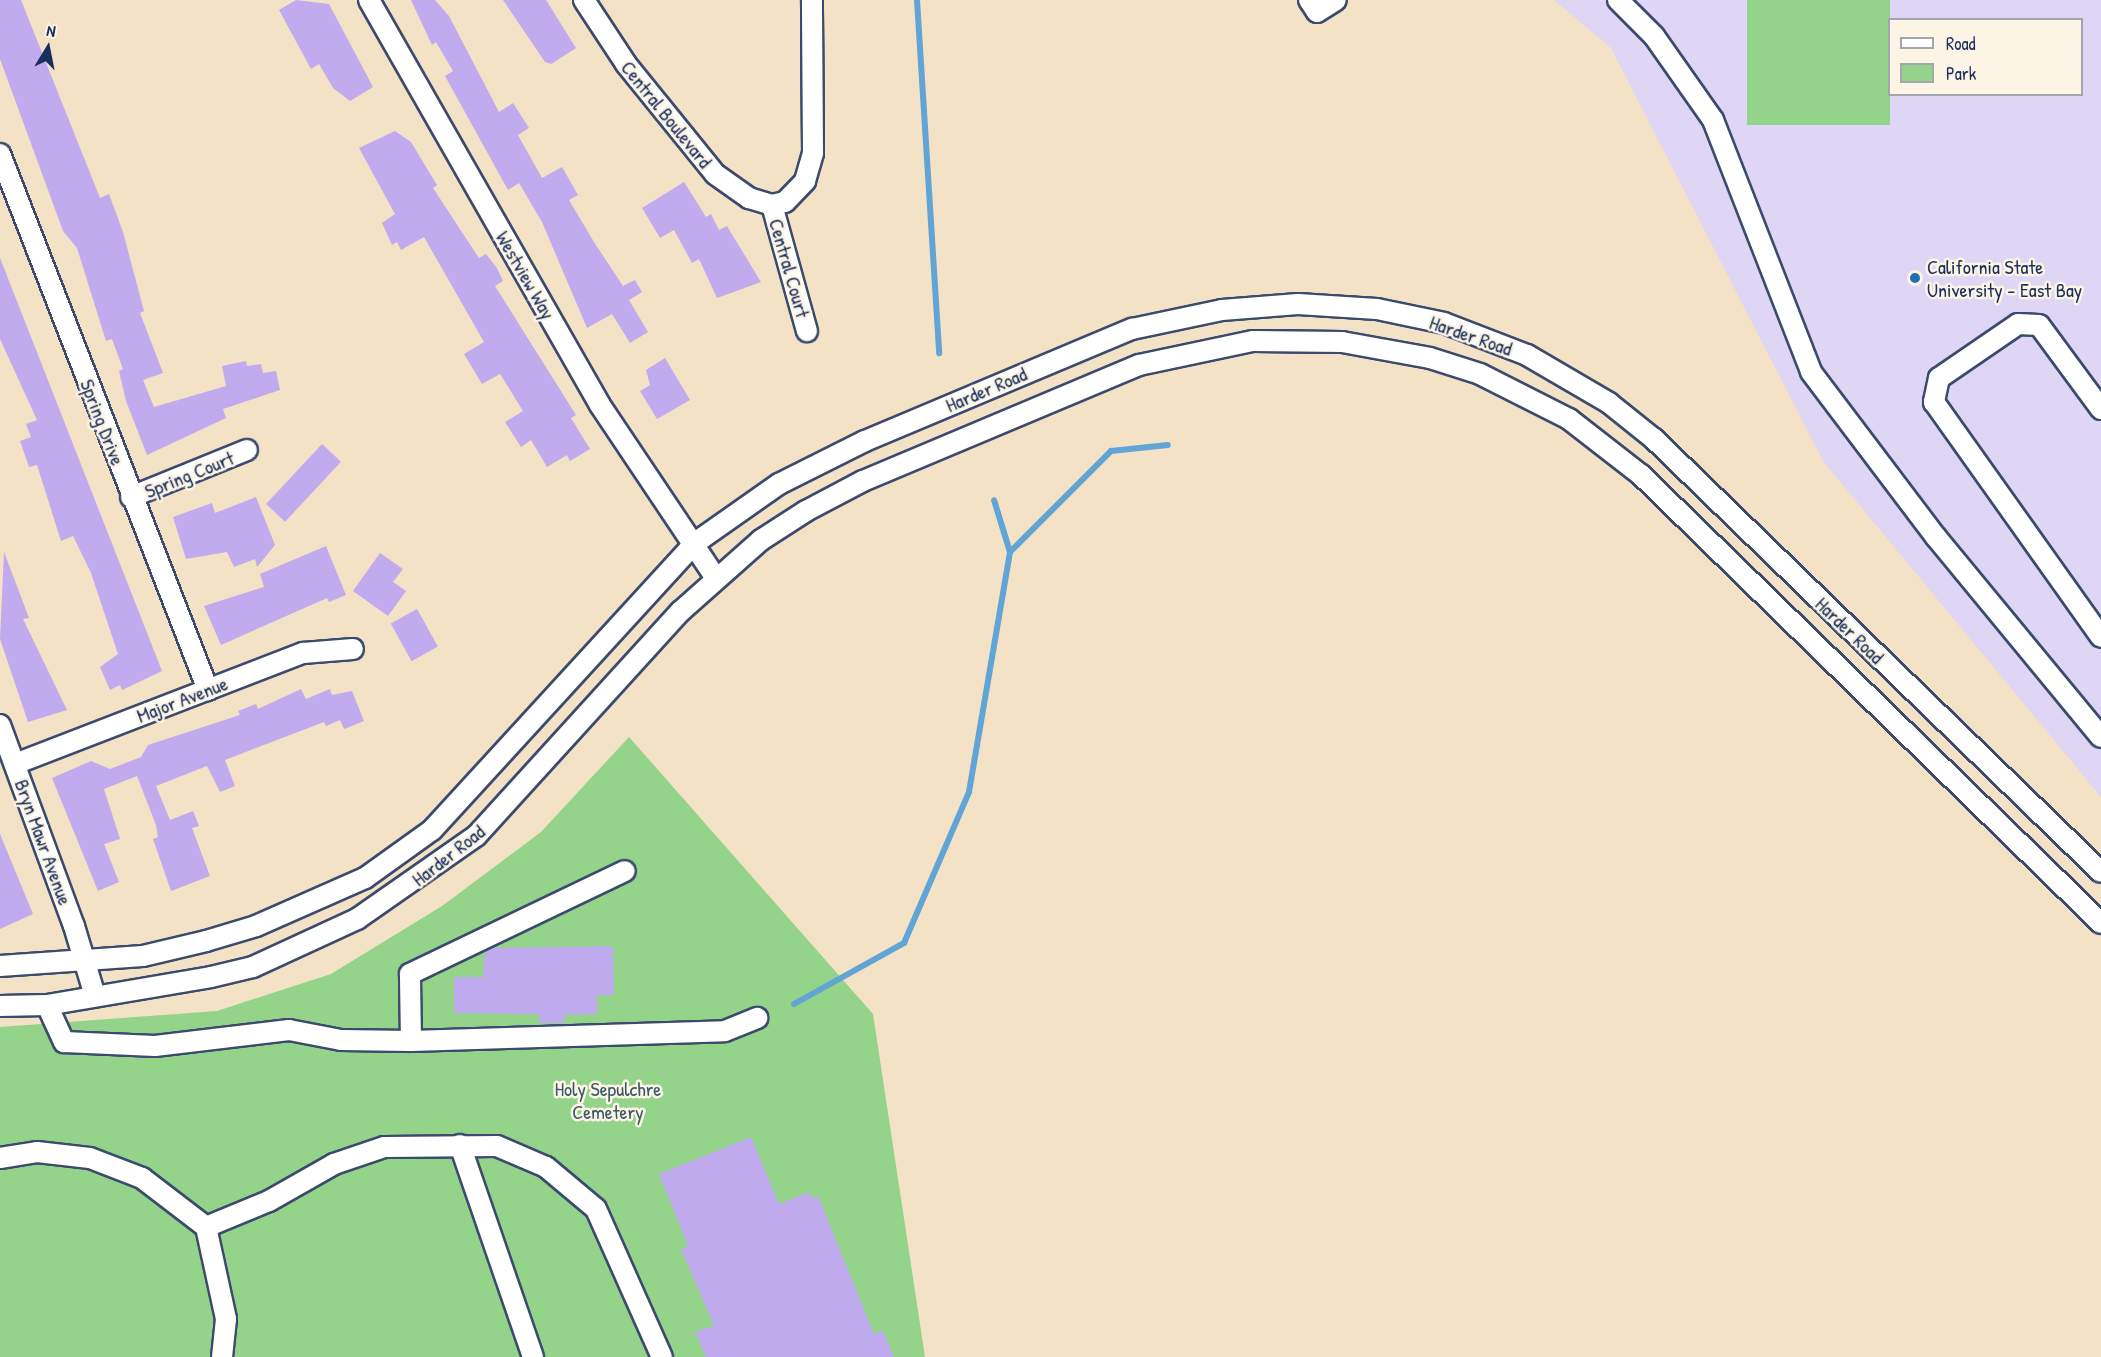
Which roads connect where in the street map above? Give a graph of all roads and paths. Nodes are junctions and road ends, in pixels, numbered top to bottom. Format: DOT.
graph roads {
  1 [pos="369,0"];
  2 [pos="584,0"];
  3 [pos="812,0"];
  4 [pos="1309,0"];
  5 [pos="1336,0"];
  6 [pos="1618,0"];
  7 [pos="0,154"];
  8 [pos="772,205"];
  9 [pos="807,331"];
  10 [pos="2101,409"];
  11 [pos="247,450"];
  12 [pos="131,497"];
  13 [pos="695,543"];
  14 [pos="716,578"];
  15 [pos="2101,637"];
  16 [pos="352,649"];
  17 [pos="208,690"];
  18 [pos="0,725"];
  19 [pos="2101,737"];
  20 [pos="15,764"];
  21 [pos="625,872"];
  22 [pos="2101,872"];
  23 [pos="2101,923"];
  24 [pos="86,958"];
  25 [pos="0,966"];
  26 [pos="95,996"];
  27 [pos="47,1005"];
  28 [pos="0,1006"];
  29 [pos="758,1018"];
  30 [pos="411,1041"];
  31 [pos="460,1145"];
  32 [pos="0,1158"];
  33 [pos="206,1227"];
  34 [pos="222,1357"];
  35 [pos="533,1357"];
  36 [pos="662,1357"];
  1 -- 13 [label="street, Westview Way"];
  2 -- 8 [label="street, Central Boulevard"];
  3 -- 8 [label="street"];
  4 -- 5 [label="street"];
  6 -- 19 [label="street"];
  7 -- 12 [label="street, Spring Drive"];
  8 -- 9 [label="street, Central Court"];
  10 -- 15 [label="street"];
  11 -- 12 [label="street, Spring Court"];
  12 -- 17 [label="street, Spring Drive"];
  13 -- 14 [label="street"];
  13 -- 22 [label="street, Harder Road"];
  13 -- 24 [label="street, Harder Road"];
  14 -- 23 [label="street, Harder Road"];
  14 -- 26 [label="street, Harder Road"];
  16 -- 17 [label="street, Major Avenue"];
  17 -- 20 [label="street, Major Avenue"];
  18 -- 20 [label="street, Bryn Mawr Avenue"];
  20 -- 24 [label="street, Bryn Mawr Avenue"];
  21 -- 30 [label="street"];
  24 -- 25 [label="street, Harder Road"];
  24 -- 26 [label="street"];
  26 -- 27 [label="street, Harder Road"];
  27 -- 28 [label="street, Harder Road"];
  27 -- 30 [label="street"];
  29 -- 30 [label="street"];
  31 -- 33 [label="street"];
  31 -- 35 [label="street"];
  31 -- 36 [label="street"];
  32 -- 33 [label="street"];
  33 -- 34 [label="street"];
}
